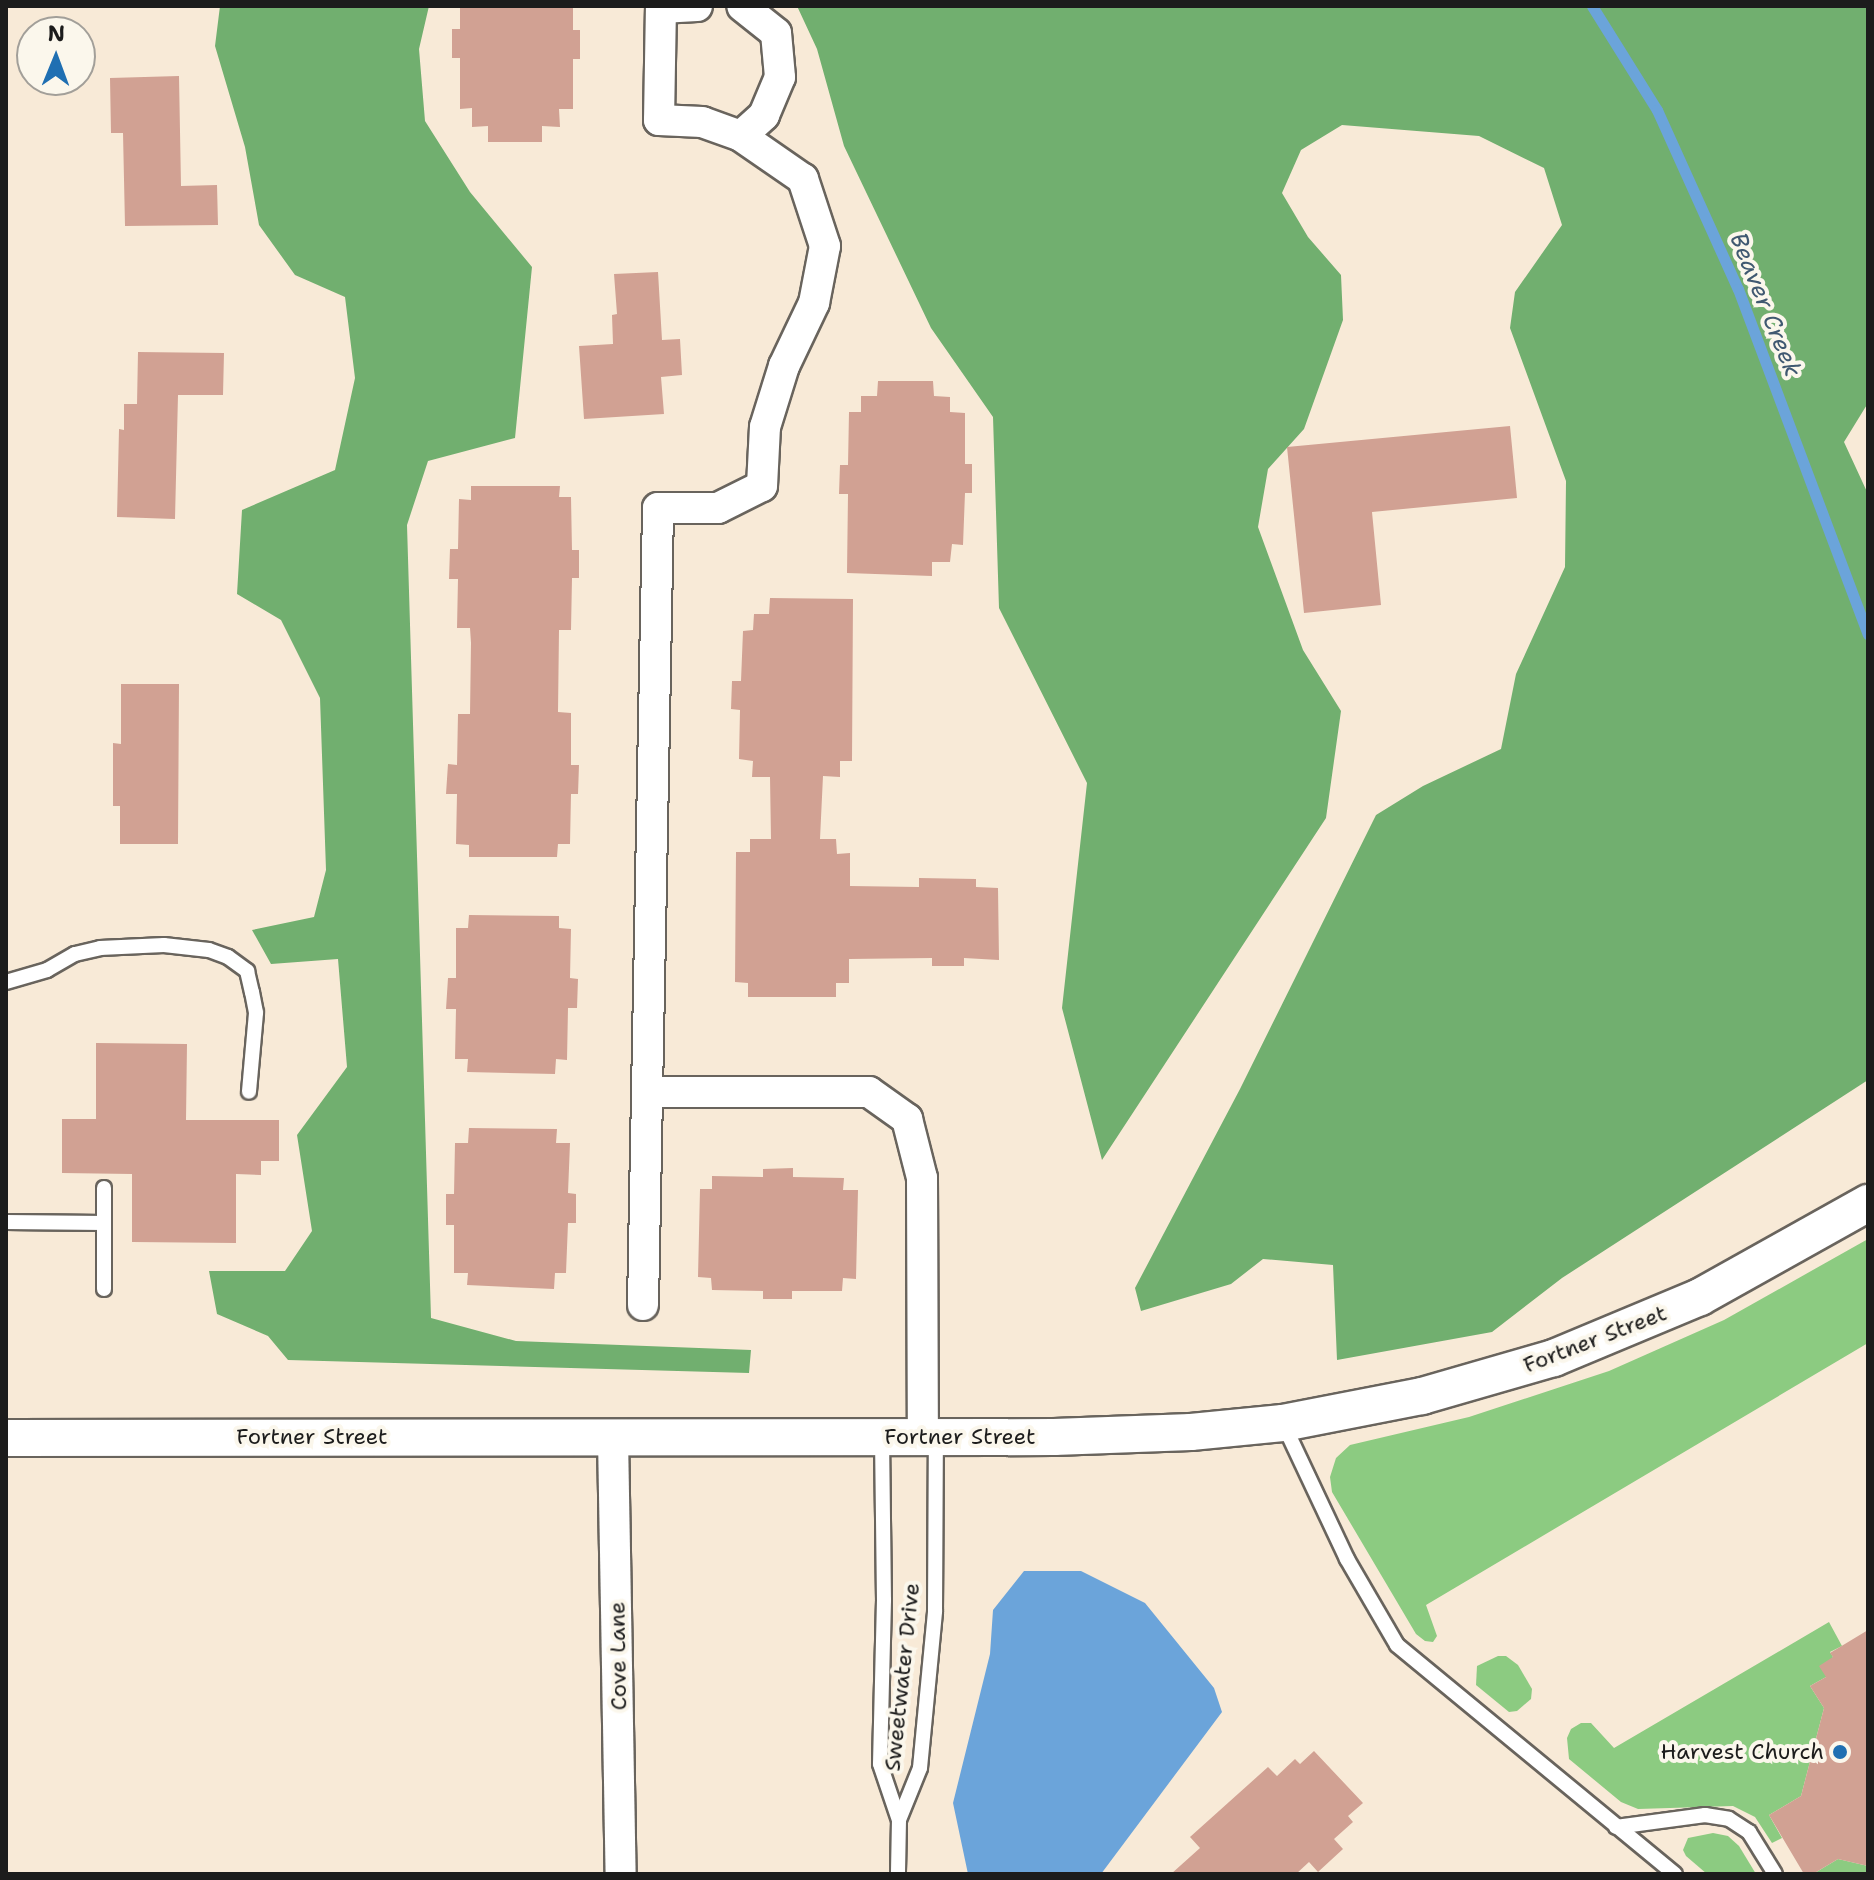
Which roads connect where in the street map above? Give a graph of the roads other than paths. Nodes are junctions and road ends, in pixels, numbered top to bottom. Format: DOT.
graph roads {
  1 [pos="697,6"];
  2 [pos="742,6"];
  3 [pos="741,136"];
  4 [pos="6,982"];
  5 [pos="249,1092"];
  6 [pos="647,1092"];
  7 [pos="104,1188"];
  8 [pos="1868,1203"];
  9 [pos="6,1222"];
  10 [pos="104,1223"];
  11 [pos="104,1289"];
  12 [pos="643,1305"];
  13 [pos="1283,1423"];
  14 [pos="613,1437"];
  15 [pos="882,1437"];
  16 [pos="929,1437"];
  17 [pos="6,1438"];
  18 [pos="899,1820"];
  19 [pos="1616,1827"];
  20 [pos="621,1874"];
  21 [pos="898,1874"];
  22 [pos="1675,1874"];
  23 [pos="1775,1874"];
  1 -- 3 [label="street"];
  2 -- 3 [label="street"];
  3 -- 6 [label="street"];
  4 -- 5 [label="lane"];
  6 -- 12 [label="street"];
  6 -- 16 [label="street"];
  7 -- 10 [label="lane"];
  8 -- 13 [label="street, Fortner Street"];
  9 -- 10 [label="lane"];
  10 -- 11 [label="lane"];
  13 -- 16 [label="street, Fortner Street"];
  13 -- 19 [label="lane"];
  14 -- 15 [label="street, Fortner Street"];
  14 -- 17 [label="street, Fortner Street"];
  14 -- 20 [label="street, Cove Lane"];
  15 -- 16 [label="street, Fortner Street"];
  15 -- 18 [label="lane, Sweetwater Drive"];
  16 -- 18 [label="lane, Sweetwater Drive"];
  18 -- 21 [label="lane"];
  19 -- 22 [label="lane"];
  19 -- 23 [label="lane"];
}
